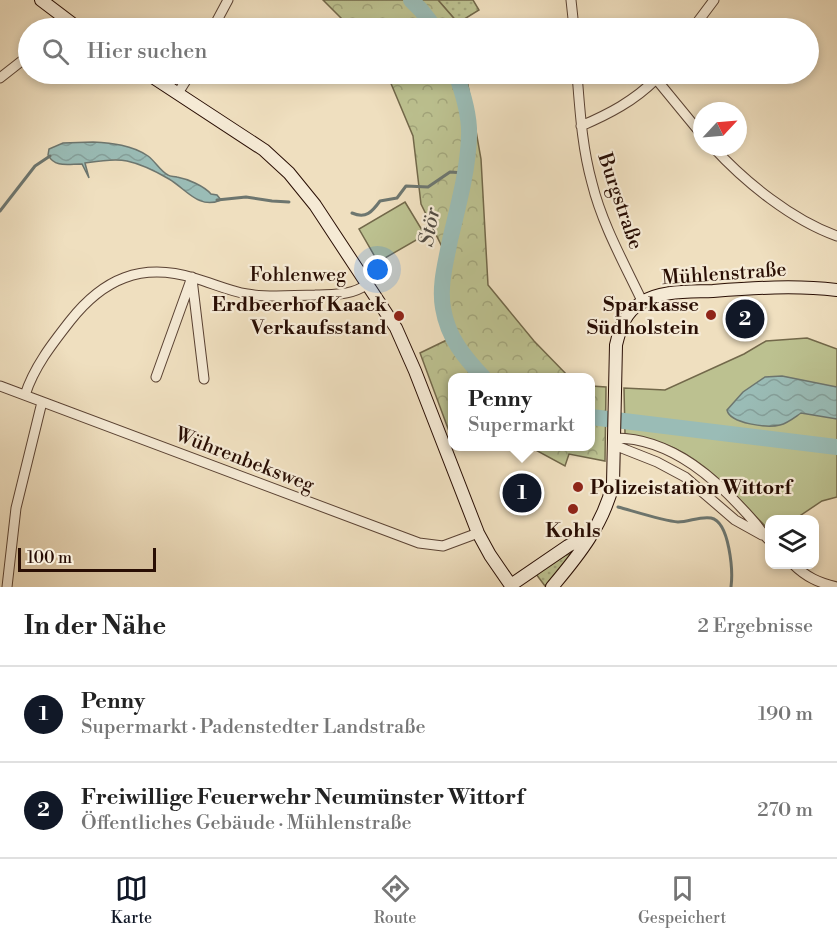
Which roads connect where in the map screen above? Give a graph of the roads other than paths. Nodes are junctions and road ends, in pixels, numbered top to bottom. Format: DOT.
graph roads {
  1 [pos="41,0"];
  2 [pos="228,0"];
  3 [pos="571,0"];
  4 [pos="714,0"];
  5 [pos="61,18"];
  6 [pos="218,18"];
  7 [pos="572,18"];
  8 [pos="700,18"];
  9 [pos="18,64"];
  10 [pos="0,78"];
  11 [pos="164,84"];
  12 [pos="184,84"];
  13 [pos="578,84"];
  14 [pos="650,84"];
  15 [pos="664,84"];
  16 [pos="178,93"];
  17 [pos="693,123"];
  18 [pos="581,126"];
  19 [pos="722,156"];
  20 [pos="837,236"];
  21 [pos="192,277"];
  22 [pos="368,284"];
  23 [pos="837,290"];
  24 [pos="642,301"];
  25 [pos="156,377"];
  26 [pos="204,379"];
  27 [pos="0,386"];
  28 [pos="26,395"];
  29 [pos="42,402"];
  30 [pos="615,438"];
  31 [pos="594,532"];
  32 [pos="478,533"];
  33 [pos="765,535"];
  34 [pos="765,537"];
  35 [pos="798,569"];
  36 [pos="512,586"];
  37 [pos="7,587"];
  38 [pos="552,587"];
  39 [pos="837,587"];
  1 -- 5 [label="street"];
  2 -- 6 [label="street"];
  3 -- 7 [label="street"];
  4 -- 8 [label="street"];
  9 -- 10 [label="street"];
  11 -- 16 [label="street"];
  12 -- 16 [label="street"];
  13 -- 18 [label="street, Burgstraße"];
  14 -- 18 [label="street"];
  15 -- 17 [label="street"];
  16 -- 22 [label="street"];
  18 -- 24 [label="street, Burgstraße"];
  19 -- 20 [label="street"];
  21 -- 22 [label="street, Fohlenweg"];
  21 -- 25 [label="street"];
  21 -- 26 [label="street"];
  21 -- 28 [label="street, Fohlenweg"];
  22 -- 32 [label="street"];
  23 -- 24 [label="street, Mühlenstraße"];
  24 -- 30 [label="street, Mühlenstraße"];
  27 -- 28 [label="street, Wührenbeksweg"];
  28 -- 29 [label="street, Wührenbeksweg"];
  29 -- 32 [label="street, Wührenbeksweg"];
  29 -- 37 [label="street"];
  30 -- 31 [label="street, Mühlenstraße"];
  30 -- 33 [label="street"];
  30 -- 34 [label="street"];
  31 -- 36 [label="street"];
  31 -- 38 [label="street, Mühlenstraße"];
  32 -- 36 [label="street"];
  35 -- 39 [label="street"];
}
